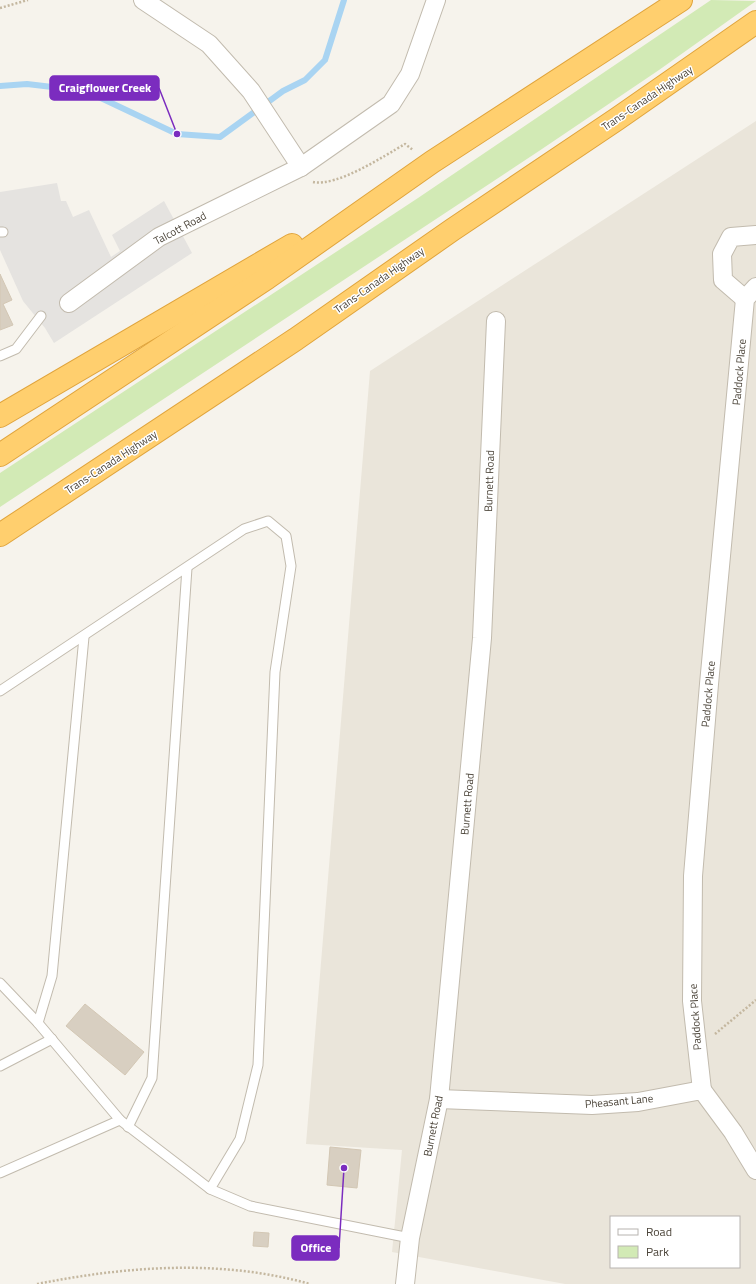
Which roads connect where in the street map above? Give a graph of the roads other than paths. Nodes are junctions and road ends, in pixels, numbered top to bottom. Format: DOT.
graph roads {
  1 [pos="143,0"];
  2 [pos="436,0"];
  3 [pos="681,0"];
  4 [pos="756,22"];
  5 [pos="301,167"];
  6 [pos="394,188"];
  7 [pos="756,235"];
  8 [pos="751,293"];
  9 [pos="69,303"];
  10 [pos="41,316"];
  11 [pos="496,321"];
  12 [pos="0,356"];
  13 [pos="0,416"];
  14 [pos="0,455"];
  15 [pos="0,535"];
  16 [pos="187,568"];
  17 [pos="84,637"];
  18 [pos="0,691"];
  19 [pos="0,983"];
  20 [pos="38,1022"];
  21 [pos="52,1039"];
  22 [pos="0,1066"];
  23 [pos="702,1090"];
  24 [pos="439,1099"];
  25 [pos="120,1120"];
  26 [pos="128,1127"];
  27 [pos="756,1170"];
  28 [pos="0,1173"];
  29 [pos="210,1189"];
  30 [pos="410,1238"];
  31 [pos="405,1284"];
  1 -- 5 [label="street"];
  2 -- 5 [label="street, Talcott Road"];
  3 -- 6 [label="highway"];
  4 -- 15 [label="highway, Trans-Canada Highway"];
  5 -- 9 [label="street, Talcott Road"];
  6 -- 13 [label="highway"];
  6 -- 14 [label="highway"];
  7 -- 8 [label="street, Paddock Place"];
  8 -- 23 [label="street, Paddock Place"];
  10 -- 12 [label="lane"];
  11 -- 24 [label="street, Burnett Road"];
  16 -- 17 [label="lane"];
  16 -- 26 [label="lane"];
  16 -- 29 [label="lane"];
  17 -- 18 [label="lane"];
  17 -- 20 [label="lane"];
  19 -- 20 [label="lane"];
  20 -- 21 [label="lane"];
  21 -- 22 [label="lane"];
  21 -- 25 [label="lane"];
  23 -- 24 [label="street, Pheasant Lane"];
  23 -- 27 [label="street"];
  24 -- 30 [label="street, Burnett Road"];
  25 -- 26 [label="lane"];
  25 -- 28 [label="lane"];
  26 -- 29 [label="lane"];
  29 -- 30 [label="lane"];
  30 -- 31 [label="street, Burnett Road"];
}
